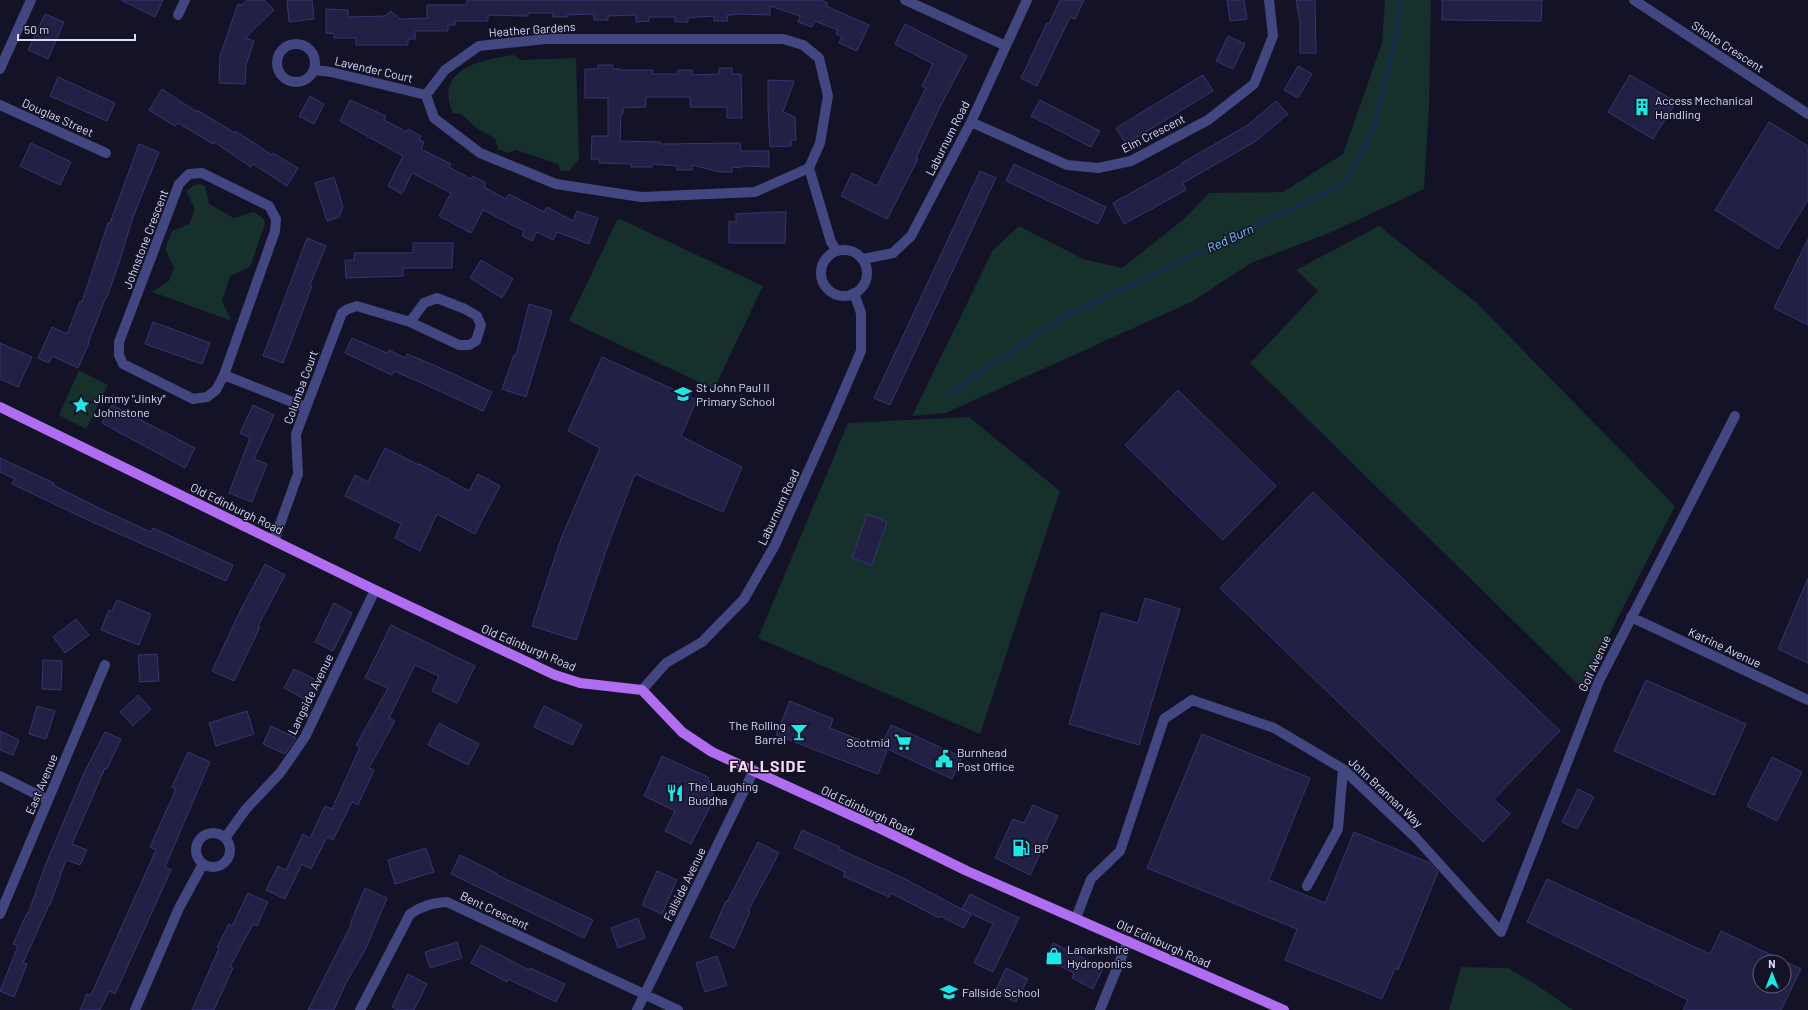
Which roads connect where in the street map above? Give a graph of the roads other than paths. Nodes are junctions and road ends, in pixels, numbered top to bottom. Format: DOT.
graph roads {
  1 [pos="31,0"];
  2 [pos="185,0"];
  3 [pos="905,0"];
  4 [pos="1027,0"];
  5 [pos="1269,0"];
  6 [pos="1634,0"];
  7 [pos="178,14"];
  8 [pos="1006,46"];
  9 [pos="0,69"];
  10 [pos="315,70"];
  11 [pos="426,95"];
  12 [pos="0,105"];
  13 [pos="1808,114"];
  14 [pos="971,122"];
  15 [pos="106,153"];
  16 [pos="809,168"];
  17 [pos="837,251"];
  18 [pos="863,259"];
  19 [pos="854,293"];
  20 [pos="410,322"];
  21 [pos="224,375"];
  22 [pos="0,407"];
  23 [pos="305,407"];
  24 [pos="1735,416"];
  25 [pos="274,541"];
  26 [pos="375,590"];
  27 [pos="1631,617"];
  28 [pos="105,665"];
  29 [pos="642,690"];
  30 [pos="1808,700"];
  31 [pos="1343,769"];
  32 [pos="754,770"];
  33 [pos="0,776"];
  34 [pos="48,800"];
  35 [pos="225,838"];
  36 [pos="203,864"];
  37 [pos="1307,886"];
  38 [pos="0,914"];
  39 [pos="1076,918"];
  40 [pos="1502,932"];
  41 [pos="1128,941"];
  42 [pos="644,994"];
  43 [pos="135,1010"];
  44 [pos="360,1010"];
  45 [pos="637,1010"];
  46 [pos="678,1010"];
  47 [pos="1100,1010"];
  48 [pos="1284,1010"];
  1 -- 9 [label="street"];
  2 -- 7 [label="street"];
  3 -- 8 [label="street"];
  4 -- 8 [label="street, Laburnum Road"];
  5 -- 14 [label="street, Elm Crescent"];
  6 -- 13 [label="street, Sholto Crescent"];
  8 -- 14 [label="street, Laburnum Road"];
  10 -- 11 [label="street, Lavender Court"];
  11 -- 16 [label="street"];
  11 -- 16 [label="street, Heather Gardens"];
  12 -- 15 [label="street, Douglas Street"];
  14 -- 18 [label="street, Laburnum Road"];
  16 -- 17 [label="street"];
  17 -- 18 [label="street"];
  17 -- 19 [label="street"];
  18 -- 19 [label="street"];
  19 -- 29 [label="street, Laburnum Road"];
  20 -- 20 [label="street, Columba Court"];
  20 -- 23 [label="street, Columba Court"];
  21 -- 21 [label="street, Johnstone Crescent"];
  21 -- 23 [label="street"];
  22 -- 25 [label="main road, Old Edinburgh Road"];
  23 -- 25 [label="street, Columba Court"];
  24 -- 27 [label="street, Goil Avenue"];
  25 -- 26 [label="main road, Old Edinburgh Road"];
  26 -- 29 [label="main road, Old Edinburgh Road"];
  26 -- 35 [label="street, Langside Avenue"];
  27 -- 30 [label="street, Katrine Avenue"];
  27 -- 40 [label="street, Goil Avenue"];
  28 -- 34 [label="street, East Avenue"];
  29 -- 32 [label="main road, Old Edinburgh Road"];
  31 -- 37 [label="street"];
  31 -- 39 [label="street, John Brannan Way"];
  31 -- 40 [label="street, John Brannan Way"];
  32 -- 39 [label="main road, Old Edinburgh Road"];
  32 -- 42 [label="street, Fallside Avenue"];
  33 -- 34 [label="street"];
  34 -- 38 [label="street, East Avenue"];
  35 -- 36 [label="street"];
  35 -- 36 [label="street"];
  36 -- 43 [label="street"];
  39 -- 41 [label="main road, Old Edinburgh Road"];
  41 -- 47 [label="street"];
  41 -- 48 [label="main road, Old Edinburgh Road"];
  42 -- 44 [label="street, Bent Crescent"];
  42 -- 45 [label="street, Fallside Avenue"];
  42 -- 46 [label="street, Bent Crescent"];
}
